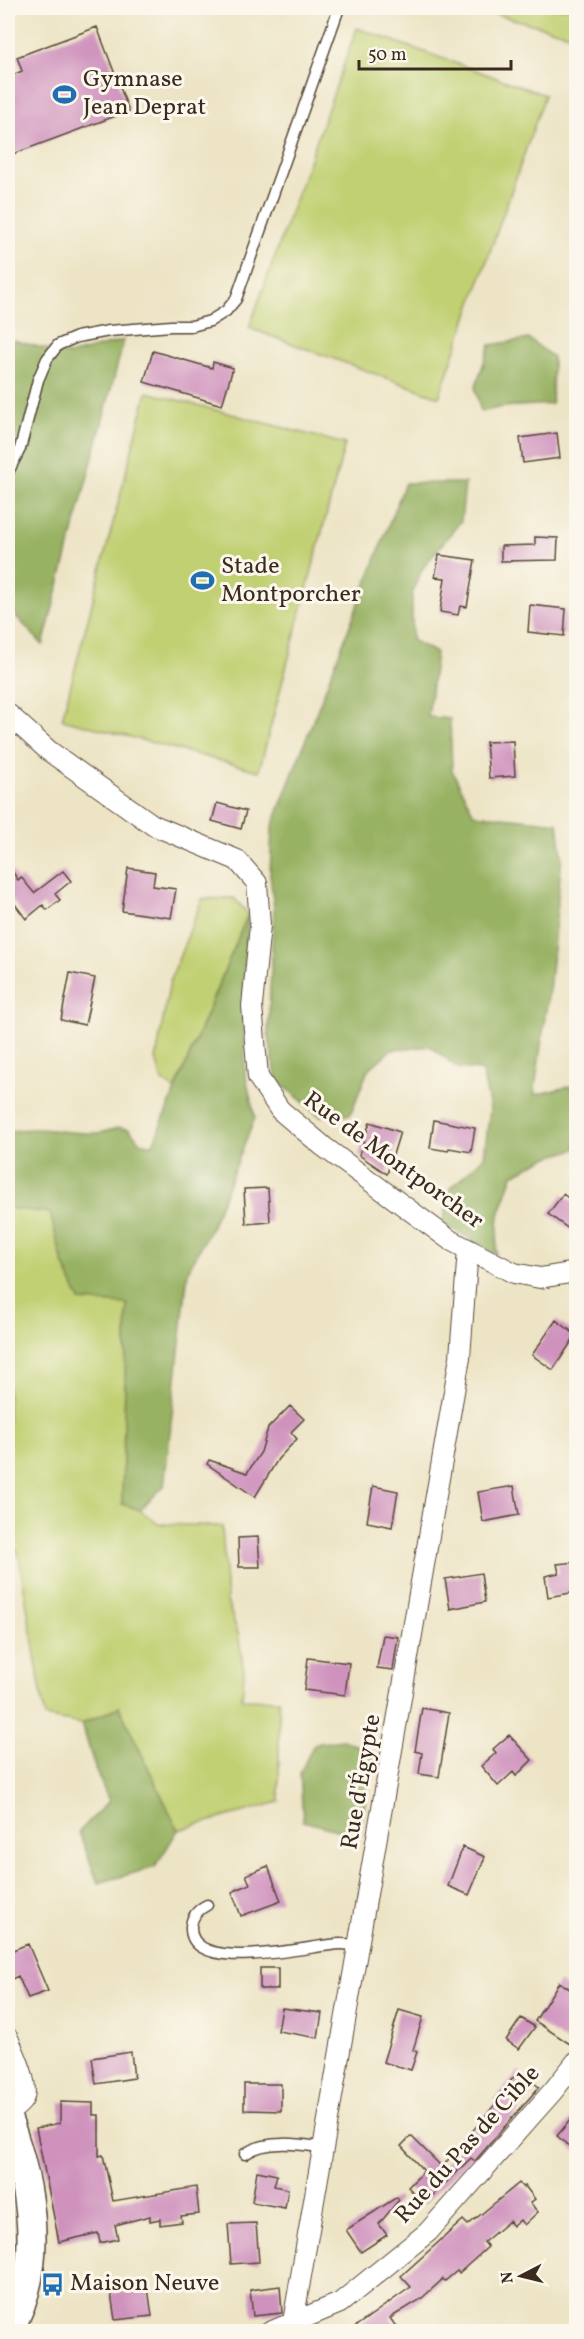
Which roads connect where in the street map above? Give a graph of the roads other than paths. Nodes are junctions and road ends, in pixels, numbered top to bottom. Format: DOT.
graph roads {
  1 [pos="339,8"];
  2 [pos="8,471"];
  3 [pos="8,714"];
  4 [pos="468,1249"];
  5 [pos="576,1272"];
  6 [pos="207,1905"];
  7 [pos="360,1946"];
  8 [pos="8,2038"];
  9 [pos="576,2062"];
  10 [pos="8,2114"];
  11 [pos="8,2121"];
  12 [pos="324,2148"];
  13 [pos="245,2154"];
  14 [pos="293,2322"];
  15 [pos="8,2331"];
  16 [pos="270,2331"];
  1 -- 2 [label="lane"];
  3 -- 4 [label="street, Rue de Montporcher"];
  4 -- 5 [label="street, Rue de Montporcher"];
  4 -- 7 [label="street, Rue d'Égypte"];
  6 -- 7 [label="lane"];
  7 -- 12 [label="street, Rue d'Égypte"];
  8 -- 10 [label="street"];
  9 -- 14 [label="street, Rue du Pas de Cible"];
  11 -- 15 [label="main road"];
  12 -- 13 [label="lane"];
  12 -- 14 [label="street, Rue d'Égypte"];
  14 -- 16 [label="street, Rue du Pas de Cible"];
}
